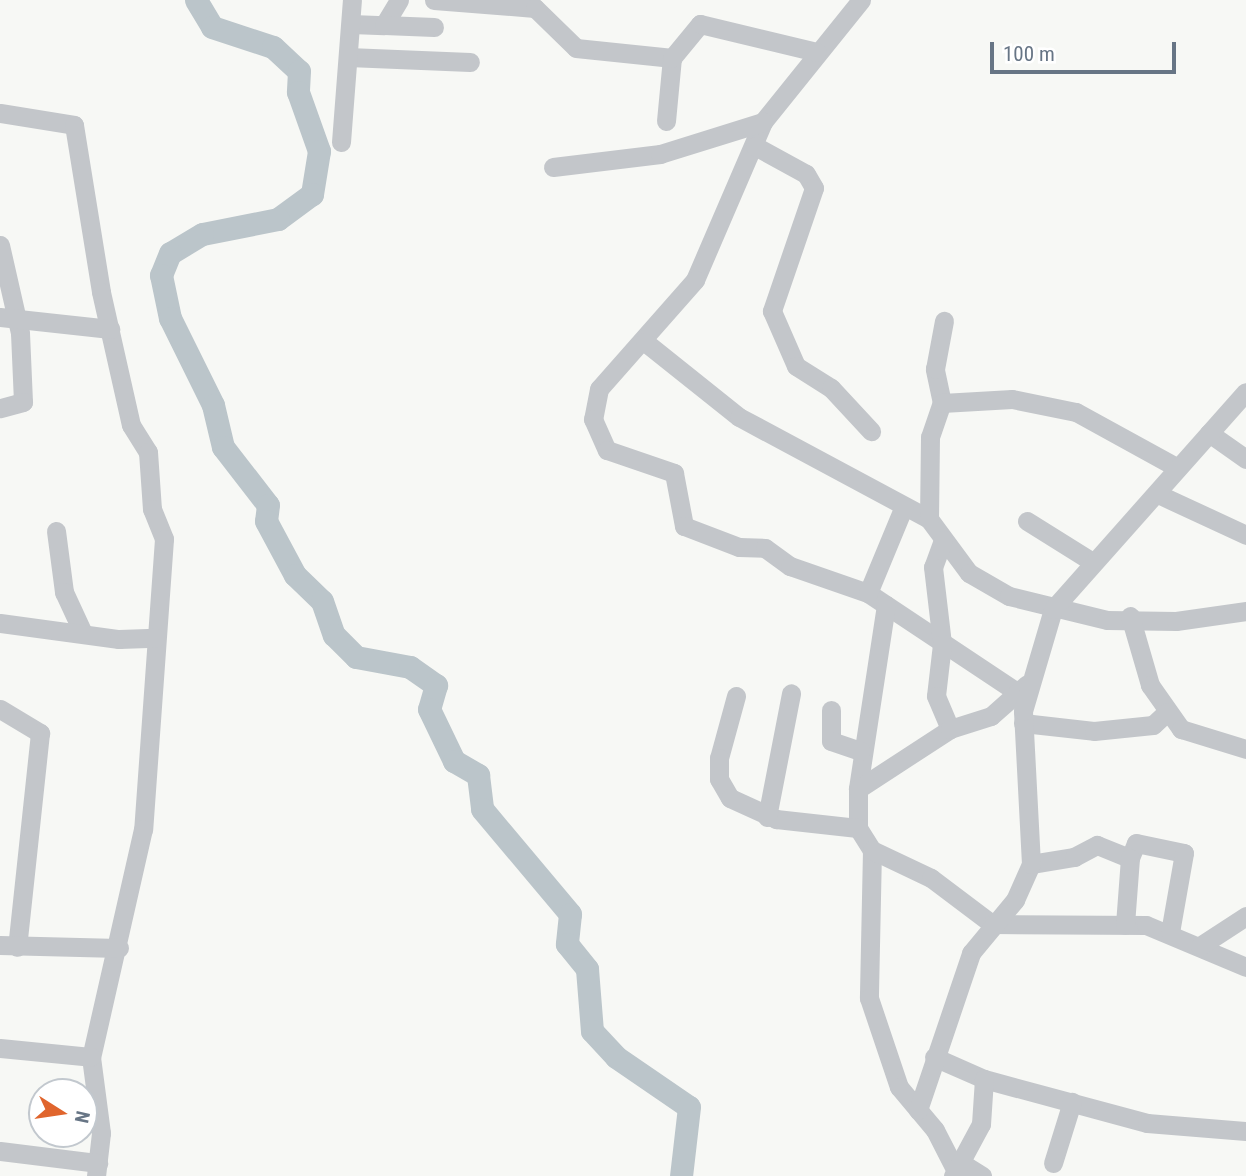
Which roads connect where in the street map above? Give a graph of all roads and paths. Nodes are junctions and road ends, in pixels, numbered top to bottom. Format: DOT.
graph roads {
  1 [pos="352,0"];
  2 [pos="399,0"];
  3 [pos="434,0"];
  4 [pos="861,0"];
  5 [pos="351,24"];
  6 [pos="384,25"];
  7 [pos="434,27"];
  8 [pos="817,52"];
  9 [pos="348,57"];
  10 [pos="672,58"];
  11 [pos="470,62"];
  12 [pos="0,113"];
  13 [pos="666,121"];
  14 [pos="763,122"];
  15 [pos="341,142"];
  16 [pos="755,146"];
  17 [pos="553,167"];
  18 [pos="0,244"];
  19 [pos="9,319"];
  20 [pos="944,321"];
  21 [pos="110,329"];
  22 [pos="645,342"];
  23 [pos="1246,391"];
  24 [pos="942,403"];
  25 [pos="0,408"];
  26 [pos="871,430"];
  27 [pos="1209,433"];
  28 [pos="1246,459"];
  29 [pos="1178,468"];
  30 [pos="1160,495"];
  31 [pos="904,506"];
  32 [pos="929,519"];
  33 [pos="1027,521"];
  34 [pos="56,531"];
  35 [pos="1246,535"];
  36 [pos="943,540"];
  37 [pos="1090,561"];
  38 [pos="868,593"];
  39 [pos="886,605"];
  40 [pos="1053,609"];
  41 [pos="1246,611"];
  42 [pos="1130,616"];
  43 [pos="0,623"];
  44 [pos="82,631"];
  45 [pos="155,638"];
  46 [pos="942,644"];
  47 [pos="1024,688"];
  48 [pos="791,693"];
  49 [pos="737,696"];
  50 [pos="0,709"];
  51 [pos="831,710"];
  52 [pos="1167,712"];
  53 [pos="1023,723"];
  54 [pos="950,729"];
  55 [pos="1246,749"];
  56 [pos="860,751"];
  57 [pos="858,789"];
  58 [pos="767,817"];
  59 [pos="858,828"];
  60 [pos="872,850"];
  61 [pos="1130,858"];
  62 [pos="1031,864"];
  63 [pos="1246,916"];
  64 [pos="992,924"];
  65 [pos="1125,925"];
  66 [pos="1170,932"];
  67 [pos="8,946"];
  68 [pos="1200,946"];
  69 [pos="119,948"];
  70 [pos="1246,967"];
  71 [pos="0,1048"];
  72 [pos="91,1057"];
  73 [pos="934,1057"];
  74 [pos="984,1079"];
  75 [pos="1072,1102"];
  76 [pos="918,1110"];
  77 [pos="1246,1131"];
  78 [pos="0,1151"];
  79 [pos="1053,1163"];
  80 [pos="97,1169"];
  81 [pos="956,1169"];
  82 [pos="982,1176"];
  1 -- 5 [label="street"];
  2 -- 6 [label="street"];
  3 -- 10 [label="street"];
  4 -- 8 [label="street"];
  5 -- 6 [label="street"];
  5 -- 9 [label="street"];
  6 -- 7 [label="street"];
  8 -- 10 [label="street"];
  8 -- 14 [label="street"];
  9 -- 11 [label="street"];
  9 -- 15 [label="street"];
  10 -- 13 [label="street"];
  12 -- 21 [label="street"];
  14 -- 16 [label="street"];
  14 -- 17 [label="street"];
  16 -- 22 [label="street"];
  16 -- 26 [label="street"];
  18 -- 19 [label="street"];
  19 -- 21 [label="street"];
  19 -- 25 [label="street"];
  20 -- 24 [label="street"];
  21 -- 45 [label="street"];
  22 -- 31 [label="street"];
  22 -- 38 [label="street"];
  23 -- 27 [label="street"];
  24 -- 29 [label="street"];
  24 -- 32 [label="street"];
  27 -- 28 [label="street"];
  27 -- 29 [label="street"];
  29 -- 30 [label="street"];
  30 -- 35 [label="street"];
  30 -- 37 [label="street"];
  31 -- 32 [label="street"];
  31 -- 38 [label="street"];
  32 -- 36 [label="street"];
  33 -- 37 [label="street"];
  34 -- 44 [label="street"];
  36 -- 40 [label="street"];
  36 -- 46 [label="street"];
  37 -- 40 [label="street"];
  38 -- 39 [label="street"];
  39 -- 46 [label="street"];
  39 -- 56 [label="street"];
  40 -- 42 [label="street"];
  40 -- 47 [label="street"];
  41 -- 42 [label="street"];
  42 -- 52 [label="street"];
  43 -- 44 [label="street"];
  44 -- 45 [label="street"];
  45 -- 69 [label="street"];
  46 -- 47 [label="street"];
  46 -- 54 [label="street"];
  47 -- 53 [label="street"];
  47 -- 54 [label="street"];
  48 -- 58 [label="street"];
  49 -- 58 [label="street"];
  50 -- 67 [label="street"];
  51 -- 56 [label="street"];
  52 -- 53 [label="street"];
  52 -- 55 [label="street"];
  53 -- 62 [label="street"];
  54 -- 57 [label="street"];
  56 -- 57 [label="street"];
  57 -- 59 [label="street"];
  58 -- 59 [label="street"];
  59 -- 60 [label="street"];
  60 -- 64 [label="street"];
  60 -- 76 [label="street"];
  61 -- 62 [label="street"];
  61 -- 65 [label="street"];
  61 -- 66 [label="street"];
  62 -- 64 [label="street"];
  63 -- 68 [label="street"];
  64 -- 65 [label="street"];
  64 -- 73 [label="street"];
  65 -- 66 [label="street"];
  66 -- 68 [label="street"];
  67 -- 69 [label="street"];
  68 -- 70 [label="street"];
  69 -- 72 [label="street"];
  71 -- 72 [label="street"];
  72 -- 80 [label="street"];
  73 -- 74 [label="street"];
  73 -- 76 [label="street"];
  74 -- 75 [label="street"];
  74 -- 81 [label="street"];
  75 -- 77 [label="street"];
  75 -- 79 [label="street"];
  76 -- 81 [label="street"];
  78 -- 80 [label="street"];
  81 -- 82 [label="street"];
}
